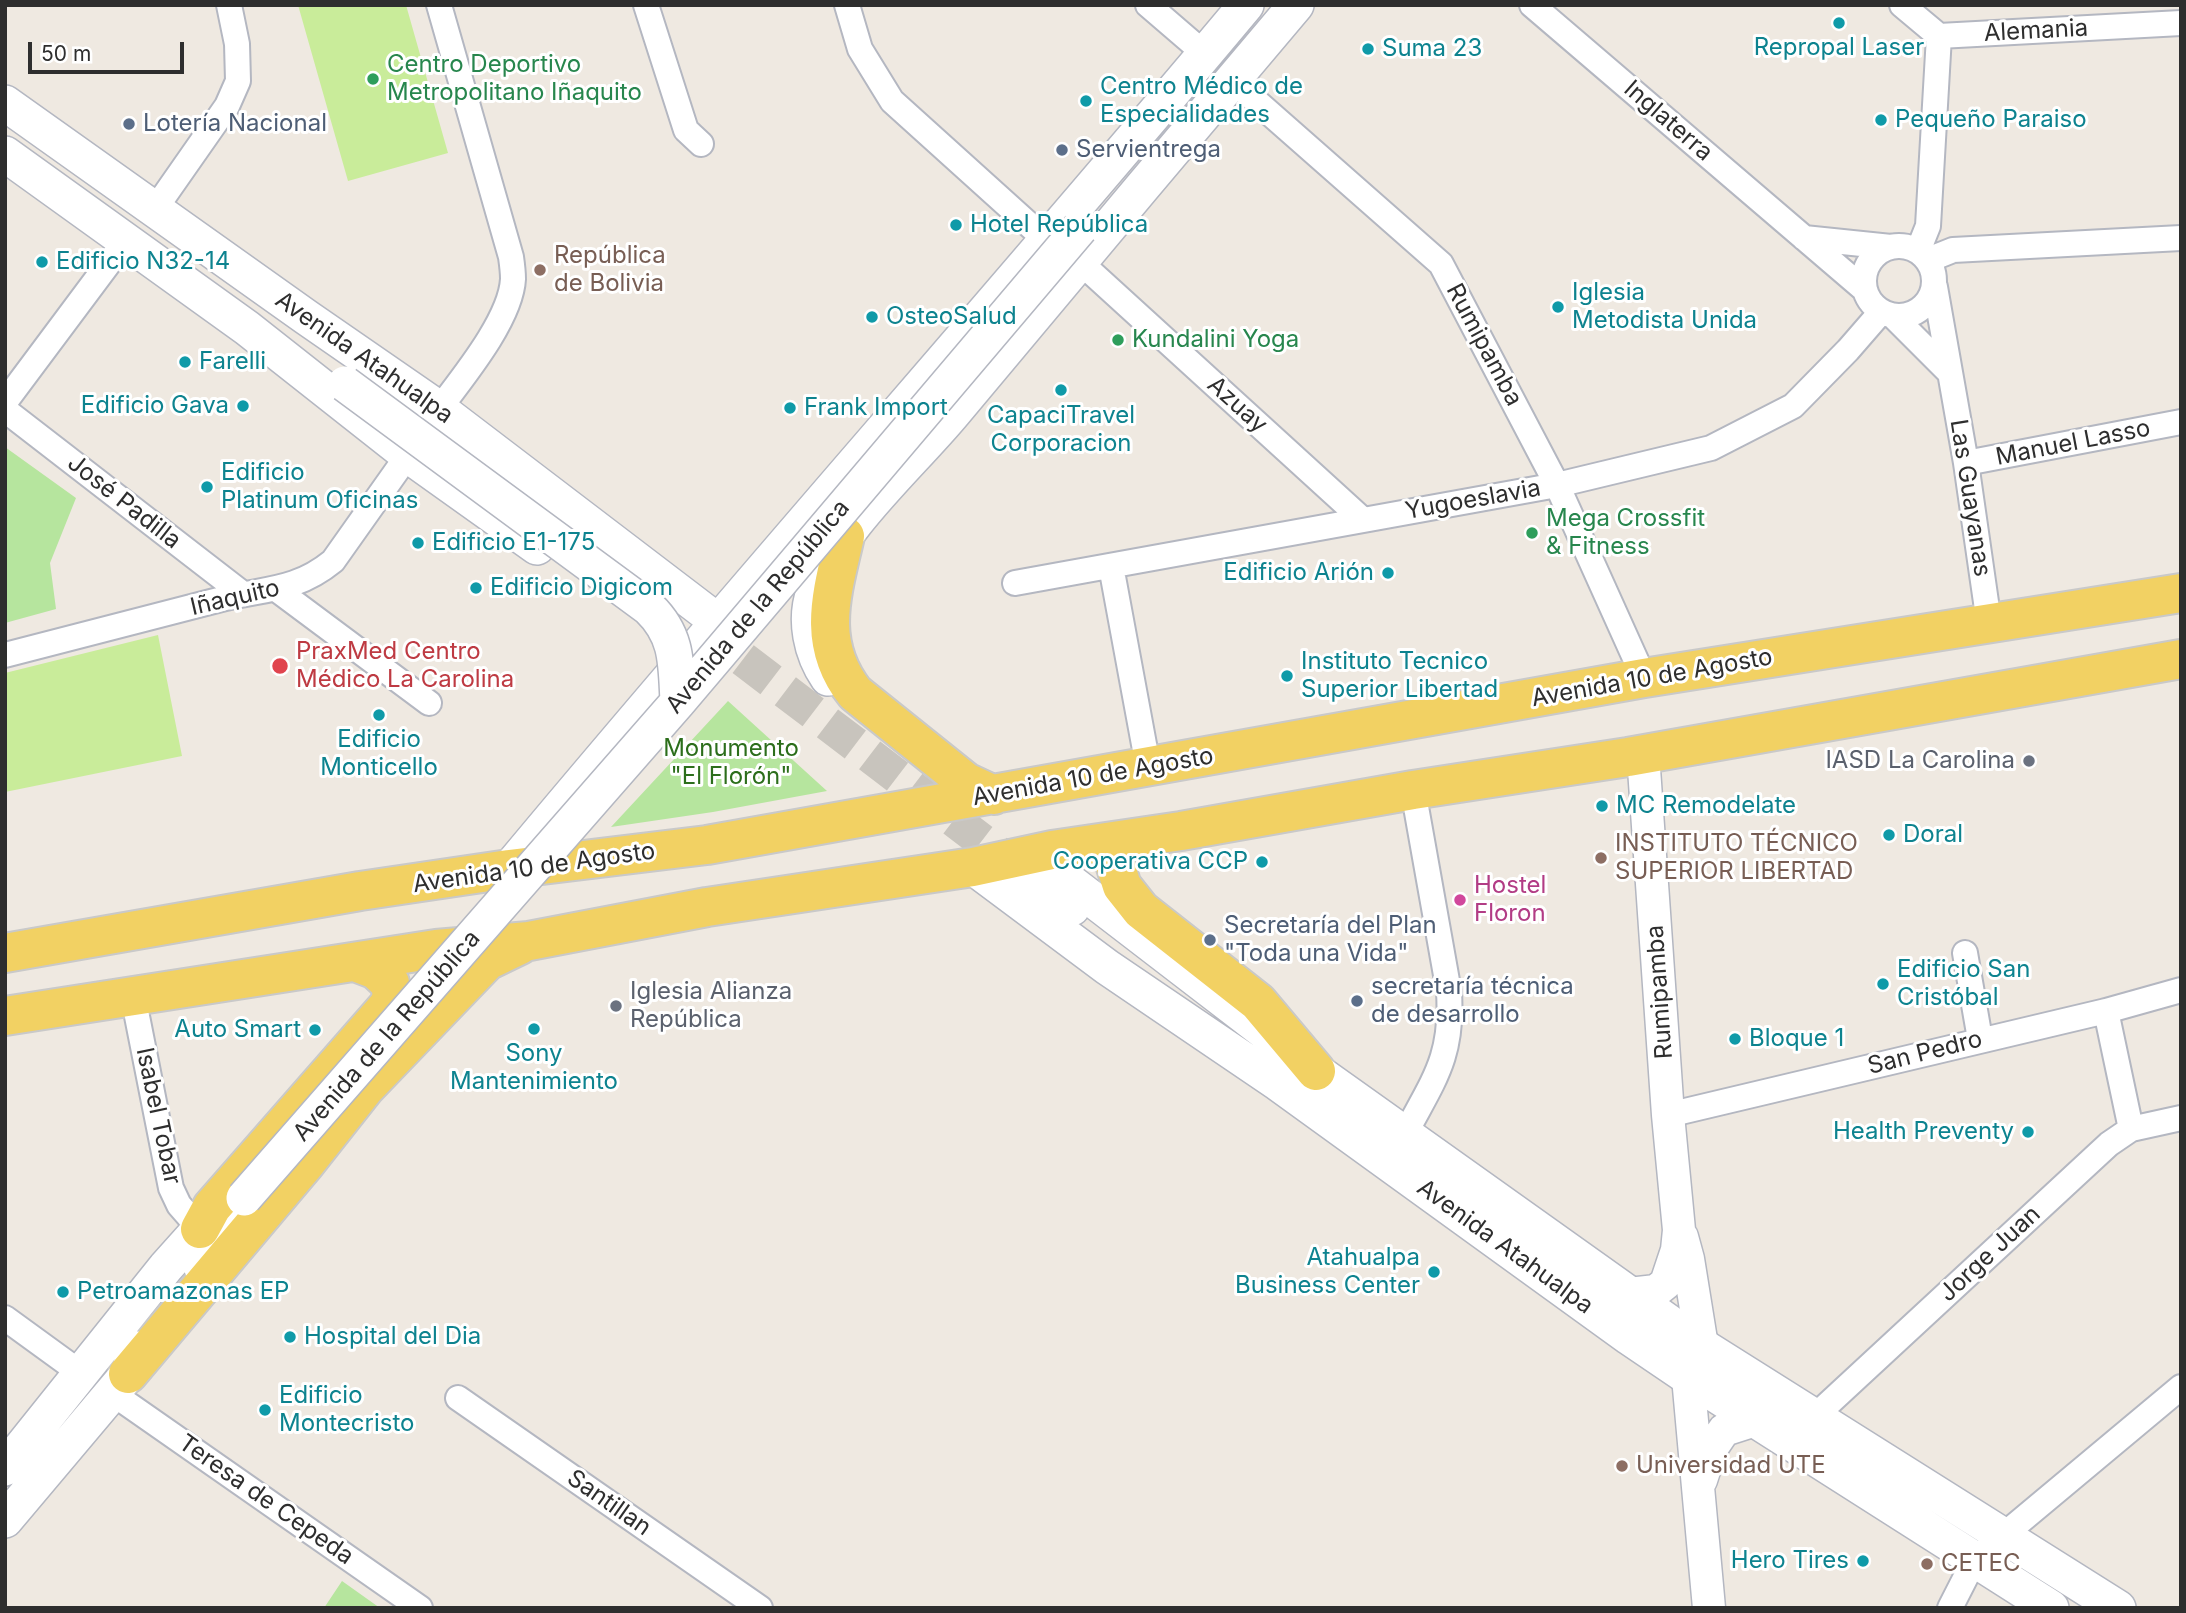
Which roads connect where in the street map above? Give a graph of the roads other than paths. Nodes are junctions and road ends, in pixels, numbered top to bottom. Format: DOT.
graph roads {
  1 [pos="229,5"];
  2 [pos="439,5"];
  3 [pos="646,5"];
  4 [pos="847,5"];
  5 [pos="1148,5"];
  6 [pos="1246,5"];
  7 [pos="1296,5"];
  8 [pos="1532,5"];
  9 [pos="1902,5"];
  10 [pos="2181,23"];
  11 [pos="1939,36"];
  12 [pos="1205,54"];
  13 [pos="1232,80"];
  14 [pos="5,103"];
  15 [pos="1136,136"];
  16 [pos="701,144"];
  17 [pos="13,160"];
  18 [pos="155,209"];
  19 [pos="1082,238"];
  20 [pos="1804,238"];
  21 [pos="2181,238"];
  22 [pos="126,240"];
  23 [pos="1046,240"];
  24 [pos="1891,247"];
  25 [pos="1923,256"];
  26 [pos="1935,287"];
  27 [pos="1865,290"];
  28 [pos="1887,315"];
  29 [pos="306,317"];
  30 [pos="247,328"];
  31 [pos="1950,373"];
  32 [pos="346,377"];
  33 [pos="915,392"];
  34 [pos="5,402"];
  35 [pos="439,409"];
  36 [pos="5,410"];
  37 [pos="2181,422"];
  38 [pos="941,427"];
  39 [pos="871,444"];
  40 [pos="408,455"];
  41 [pos="1966,463"];
  42 [pos="905,466"];
  43 [pos="1557,485"];
  44 [pos="1362,519"];
  45 [pos="845,536"];
  46 [pos="1111,566"];
  47 [pos="1015,583"];
  48 [pos="276,589"];
  49 [pos="2181,593"];
  50 [pos="243,594"];
  51 [pos="673,606"];
  52 [pos="717,621"];
  53 [pos="1989,624"];
  54 [pos="5,655"];
  55 [pos="2181,659"];
  56 [pos="1644,678"];
  57 [pos="673,691"];
  58 [pos="429,703"];
  59 [pos="1643,754"];
  60 [pos="1148,766"];
  61 [pos="931,772"];
  62 [pos="1413,790"];
  63 [pos="994,795"];
  64 [pos="1108,842"];
  65 [pos="973,866"];
  66 [pos="509,869"];
  67 [pos="528,941"];
  68 [pos="5,953"];
  69 [pos="1965,953"];
  70 [pos="355,962"];
  71 [pos="2181,990"];
  72 [pos="133,996"];
  73 [pos="388,1006"];
  74 [pos="2106,1011"];
  75 [pos="5,1016"];
  76 [pos="417,1034"];
  77 [pos="1980,1040"];
  78 [pos="1316,1071"];
  79 [pos="1668,1115"];
  80 [pos="2181,1118"];
  81 [pos="2131,1129"];
  82 [pos="1405,1134"];
  83 [pos="1453,1191"];
  84 [pos="239,1204"];
  85 [pos="200,1229"];
  86 [pos="1679,1230"];
  87 [pos="1624,1291"];
  88 [pos="5,1318"];
  89 [pos="1629,1337"];
  90 [pos="1702,1346"];
  91 [pos="82,1374"];
  92 [pos="1688,1377"];
  93 [pos="120,1383"];
  94 [pos="2181,1387"];
  95 [pos="458,1398"];
  96 [pos="1814,1417"];
  97 [pos="1755,1420"];
  98 [pos="5,1468"];
  99 [pos="1698,1488"];
  100 [pos="5,1520"];
  101 [pos="2002,1535"];
  102 [pos="1975,1559"];
  103 [pos="420,1608"];
  104 [pos="760,1608"];
  105 [pos="1709,1608"];
  106 [pos="1951,1608"];
  107 [pos="2051,1608"];
  108 [pos="2118,1608"];
  1 -- 18 [label="street"];
  2 -- 35 [label="street"];
  3 -- 16 [label="street"];
  4 -- 23 [label="street"];
  5 -- 12 [label="street"];
  6 -- 12 [label="main road, Avenida de la República"];
  7 -- 13 [label="main road, Avenida de la República"];
  8 -- 20 [label="street, Inglaterra"];
  9 -- 11 [label="street"];
  10 -- 11 [label="street, Alemania"];
  11 -- 25 [label="street"];
  12 -- 15 [label="main road, Avenida de la República"];
  13 -- 19 [label="main road, Avenida de la República"];
  13 -- 43 [label="street, Rumipamba"];
  14 -- 18 [label="main road, Avenida Atahualpa"];
  15 -- 19 [label="main road, Avenida de la República"];
  15 -- 23 [label="main road, Avenida de la República"];
  17 -- 22 [label="main road, Avenida Atahualpa"];
  17 -- 32 [label="main road"];
  18 -- 29 [label="main road, Avenida Atahualpa"];
  19 -- 38 [label="main road, Avenida de la República"];
  19 -- 44 [label="street, Azuay"];
  19 -- 57 [label="main road, Avenida de la República, bridge"];
  20 -- 24 [label="street"];
  20 -- 27 [label="street, Inglaterra"];
  21 -- 25 [label="street"];
  22 -- 30 [label="main road, Avenida Atahualpa"];
  22 -- 34 [label="street"];
  23 -- 33 [label="main road, Avenida de la República"];
  24 -- 25 [label="street"];
  24 -- 27 [label="street"];
  25 -- 26 [label="street"];
  26 -- 28 [label="street"];
  26 -- 31 [label="street, Las Guayanas"];
  27 -- 28 [label="street"];
  28 -- 31 [label="street"];
  28 -- 43 [label="street, Yugoeslavia"];
  29 -- 32 [label="main road"];
  29 -- 35 [label="main road, Avenida Atahualpa"];
  30 -- 32 [label="main road"];
  30 -- 40 [label="main road, Avenida Atahualpa"];
  31 -- 41 [label="street, Las Guayanas"];
  32 -- 51 [label="main road, Avenida Atahualpa"];
  32 -- 57 [label="main road, bridge"];
  33 -- 38 [label="main road"];
  33 -- 39 [label="main road, Avenida de la República"];
  35 -- 52 [label="main road, Avenida Atahualpa"];
  36 -- 50 [label="street, José Padilla"];
  37 -- 41 [label="street, Manuel Lasso"];
  38 -- 42 [label="main road, Avenida de la República"];
  39 -- 42 [label="main road"];
  39 -- 52 [label="main road, Avenida de la República"];
  40 -- 48 [label="street, Iñaquito"];
  40 -- 57 [label="main road, Avenida Atahualpa"];
  41 -- 53 [label="street, Las Guayanas"];
  42 -- 45 [label="main road, Avenida de la República"];
  43 -- 44 [label="street, Yugoeslavia"];
  43 -- 56 [label="street, Rumipamba"];
  44 -- 46 [label="street, Yugoeslavia"];
  45 -- 61 [label="main road"];
  45 -- 63 [label="main road"];
  46 -- 47 [label="street, Yugoeslavia"];
  46 -- 60 [label="street"];
  48 -- 50 [label="street, Iñaquito"];
  48 -- 58 [label="street"];
  49 -- 53 [label="main road, Avenida 10 de Agosto"];
  50 -- 54 [label="street, Iñaquito"];
  52 -- 57 [label="main road, Avenida de la República"];
  53 -- 56 [label="main road, Avenida 10 de Agosto"];
  55 -- 59 [label="main road"];
  56 -- 60 [label="main road, Avenida 10 de Agosto"];
  57 -- 66 [label="main road, Avenida de la República"];
  57 -- 84 [label="main road, Avenida de la República, bridge"];
  59 -- 62 [label="main road"];
  59 -- 79 [label="street, Rumipamba"];
  60 -- 63 [label="main road, Avenida 10 de Agosto"];
  62 -- 64 [label="main road"];
  62 -- 82 [label="street"];
  63 -- 66 [label="main road, Avenida 10 de Agosto"];
  64 -- 65 [label="main road"];
  64 -- 78 [label="main road"];
  65 -- 67 [label="main road"];
  65 -- 89 [label="main road, Avenida Atahualpa"];
  66 -- 68 [label="main road, Avenida 10 de Agosto"];
  67 -- 70 [label="main road"];
  67 -- 76 [label="main road"];
  69 -- 77 [label="street"];
  70 -- 72 [label="main road"];
  70 -- 73 [label="main road"];
  71 -- 74 [label="street, San Pedro"];
  72 -- 75 [label="main road"];
  72 -- 85 [label="street, Isabel Tobar"];
  73 -- 76 [label="main road"];
  73 -- 85 [label="main road"];
  74 -- 77 [label="street, San Pedro"];
  74 -- 81 [label="street"];
  76 -- 93 [label="main road"];
  77 -- 79 [label="street, San Pedro"];
  78 -- 82 [label="main road, Avenida Atahualpa"];
  78 -- 83 [label="main road, Avenida Atahualpa"];
  79 -- 86 [label="street, Rumipamba"];
  80 -- 81 [label="street, Jorge Juan"];
  81 -- 96 [label="street, Jorge Juan"];
  82 -- 87 [label="main road, Avenida Atahualpa"];
  83 -- 87 [label="main road"];
  83 -- 89 [label="main road"];
  84 -- 85 [label="main road, Avenida de la República"];
  84 -- 93 [label="main road, Avenida de la República"];
  85 -- 91 [label="main road, Avenida de la República"];
  86 -- 87 [label="street, Rumipamba"];
  86 -- 90 [label="street, Rumipamba"];
  87 -- 90 [label="main road, Avenida Atahualpa"];
  88 -- 91 [label="street"];
  89 -- 92 [label="main road, Avenida Atahualpa"];
  90 -- 96 [label="main road, Avenida Atahualpa"];
  91 -- 98 [label="main road, Avenida de la República"];
  92 -- 97 [label="main road, Avenida Atahualpa"];
  92 -- 99 [label="street"];
  93 -- 100 [label="main road, Avenida de la República"];
  93 -- 103 [label="street, Teresa de Cepeda"];
  94 -- 101 [label="street"];
  95 -- 104 [label="street, Santillan"];
  96 -- 101 [label="main road, Avenida Atahualpa"];
  97 -- 99 [label="street"];
  97 -- 102 [label="main road, Avenida Atahualpa"];
  99 -- 105 [label="street"];
  101 -- 102 [label="street"];
  101 -- 108 [label="main road, Avenida Atahualpa"];
  102 -- 106 [label="street"];
  102 -- 107 [label="main road, Avenida Atahualpa"];
}
